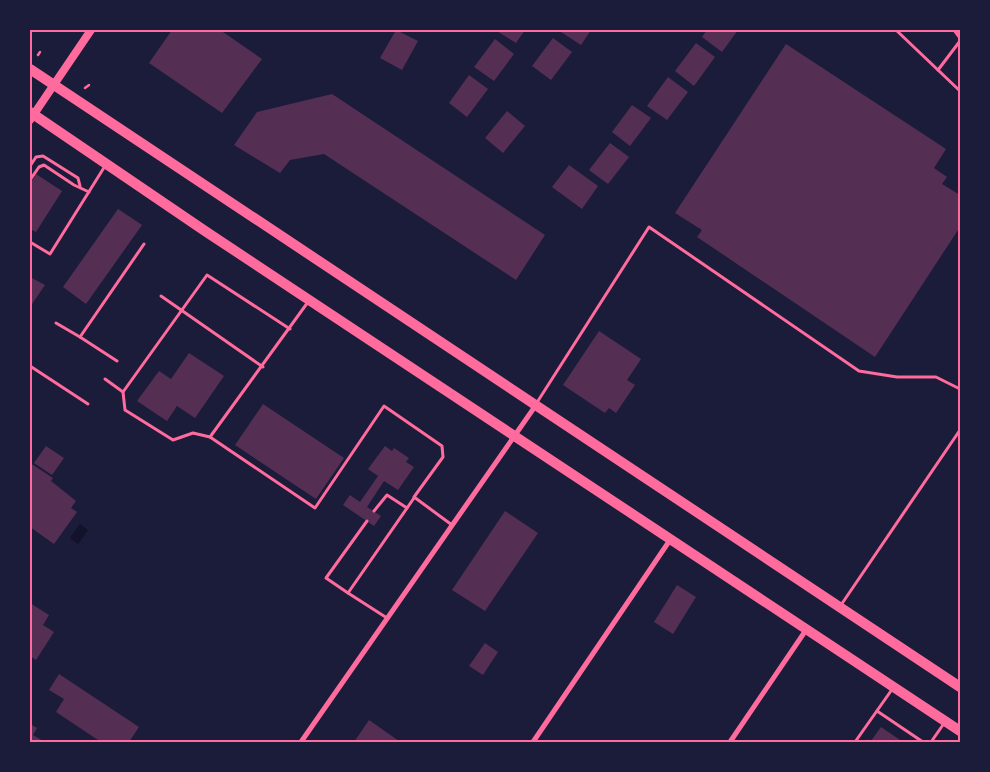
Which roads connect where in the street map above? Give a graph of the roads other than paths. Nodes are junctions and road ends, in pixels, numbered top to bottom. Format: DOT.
graph roads {
  1 [pos="91,30"];
  2 [pos="896,30"];
  3 [pos="954,30"];
  4 [pos="960,39"];
  5 [pos="30,69"];
  6 [pos="938,70"];
  7 [pos="55,86"];
  8 [pos="960,91"];
  9 [pos="31,115"];
  10 [pos="106,164"];
  11 [pos="30,166"];
  12 [pos="30,180"];
  13 [pos="80,186"];
  14 [pos="89,192"];
  15 [pos="30,242"];
  16 [pos="144,244"];
  17 [pos="161,296"];
  18 [pos="310,299"];
  19 [pos="182,309"];
  20 [pos="56,322"];
  21 [pos="290,329"];
  22 [pos="80,337"];
  23 [pos="117,361"];
  24 [pos="30,366"];
  25 [pos="263,367"];
  26 [pos="105,379"];
  27 [pos="960,389"];
  28 [pos="123,392"];
  29 [pos="88,404"];
  30 [pos="536,405"];
  31 [pos="960,430"];
  32 [pos="514,436"];
  33 [pos="210,437"];
  34 [pos="414,498"];
  35 [pos="407,508"];
  36 [pos="374,511"];
  37 [pos="367,521"];
  38 [pos="452,525"];
  39 [pos="670,540"];
  40 [pos="348,592"];
  41 [pos="839,607"];
  42 [pos="387,618"];
  43 [pos="806,630"];
  44 [pos="960,687"];
  45 [pos="894,688"];
  46 [pos="877,711"];
  47 [pos="946,721"];
  48 [pos="960,731"];
  49 [pos="300,742"];
  50 [pos="533,742"];
  51 [pos="730,742"];
  52 [pos="855,742"];
  53 [pos="923,742"];
  54 [pos="931,742"];
  1 -- 7 [label="street"];
  2 -- 6 [label="lane"];
  3 -- 4 [label="lane"];
  4 -- 6 [label="lane"];
  5 -- 7 [label="main road"];
  6 -- 8 [label="lane"];
  7 -- 9 [label="street"];
  7 -- 30 [label="main road"];
  9 -- 10 [label="main road"];
  10 -- 14 [label="lane"];
  10 -- 18 [label="main road"];
  11 -- 13 [label="lane"];
  12 -- 13 [label="lane"];
  13 -- 14 [label="lane"];
  14 -- 15 [label="lane"];
  16 -- 22 [label="lane"];
  17 -- 19 [label="lane"];
  18 -- 21 [label="lane"];
  18 -- 32 [label="main road"];
  19 -- 21 [label="lane"];
  19 -- 25 [label="lane"];
  19 -- 28 [label="lane"];
  20 -- 22 [label="lane"];
  21 -- 25 [label="lane"];
  22 -- 23 [label="lane"];
  24 -- 29 [label="lane"];
  25 -- 33 [label="lane"];
  26 -- 28 [label="lane"];
  27 -- 30 [label="lane"];
  28 -- 33 [label="lane"];
  30 -- 32 [label="street"];
  30 -- 41 [label="main road"];
  31 -- 41 [label="lane"];
  32 -- 38 [label="street"];
  32 -- 39 [label="main road"];
  33 -- 34 [label="lane"];
  34 -- 35 [label="lane"];
  34 -- 38 [label="lane"];
  35 -- 36 [label="lane"];
  35 -- 40 [label="lane"];
  37 -- 40 [label="lane"];
  38 -- 42 [label="street"];
  39 -- 43 [label="main road"];
  39 -- 50 [label="street"];
  40 -- 42 [label="lane"];
  41 -- 44 [label="main road"];
  42 -- 49 [label="street"];
  43 -- 45 [label="main road"];
  43 -- 51 [label="street"];
  45 -- 46 [label="lane"];
  45 -- 47 [label="main road"];
  46 -- 52 [label="lane"];
  46 -- 53 [label="lane"];
  47 -- 48 [label="main road"];
  47 -- 54 [label="lane"];
}
